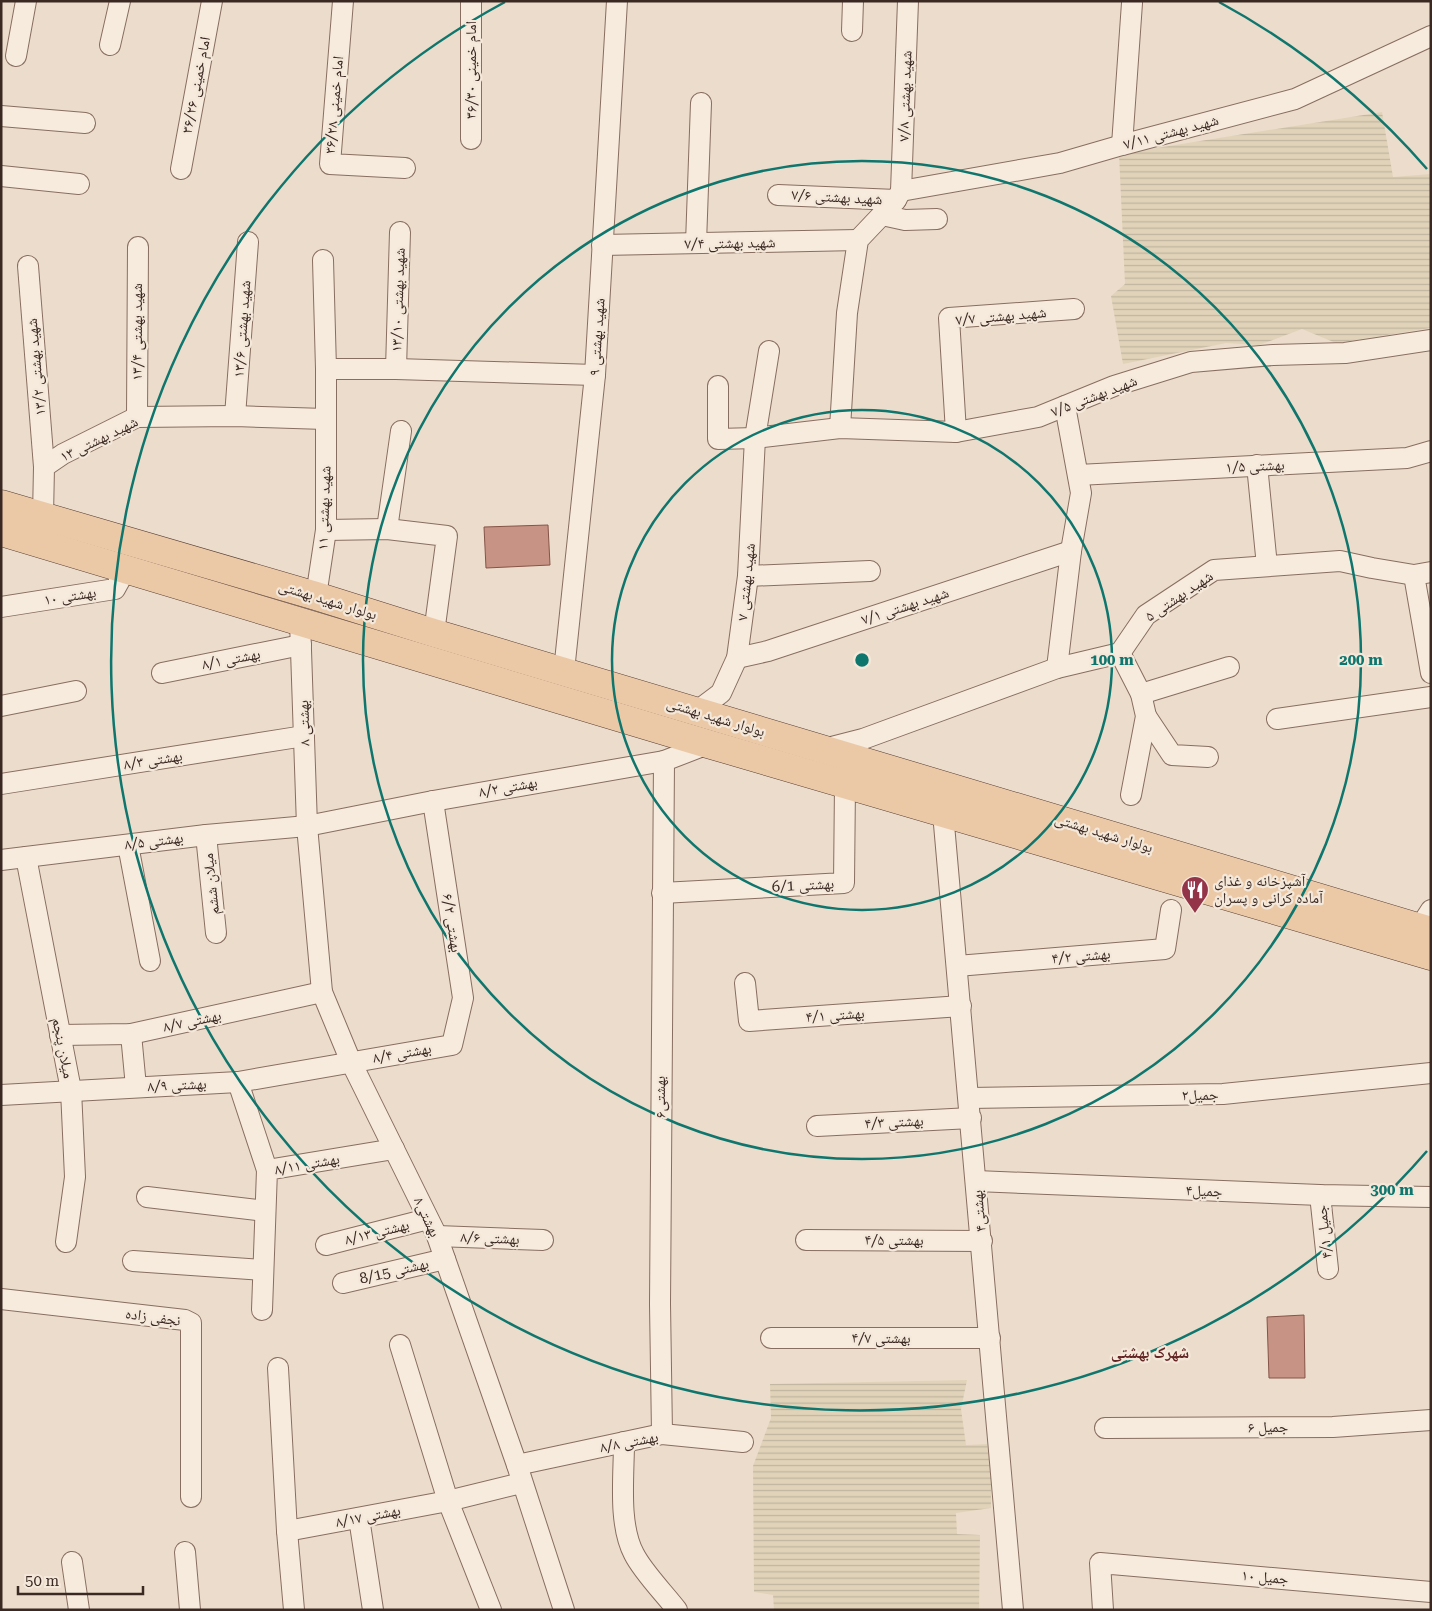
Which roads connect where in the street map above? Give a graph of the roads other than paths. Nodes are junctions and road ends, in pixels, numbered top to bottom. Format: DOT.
graph roads {
  1 [pos="26,1"];
  2 [pos="120,1"];
  3 [pos="212,1"];
  4 [pos="343,1"];
  5 [pos="471,1"];
  6 [pos="617,1"];
  7 [pos="853,1"];
  8 [pos="908,1"];
  9 [pos="1132,3"];
  10 [pos="852,31"];
  11 [pos="1431,36"];
  12 [pos="110,45"];
  13 [pos="16,56"];
  14 [pos="702,103"];
  15 [pos="1,116"];
  16 [pos="85,123"];
  17 [pos="471,139"];
  18 [pos="1122,145"];
  19 [pos="405,168"];
  20 [pos="181,169"];
  21 [pos="1,176"];
  22 [pos="79,184"];
  23 [pos="778,195"];
  24 [pos="898,196"];
  25 [pos="882,215"];
  26 [pos="937,219"];
  27 [pos="400,232"];
  28 [pos="858,240"];
  29 [pos="248,242"];
  30 [pos="696,243"];
  31 [pos="602,245"];
  32 [pos="138,247"];
  33 [pos="323,260"];
  34 [pos="28,266"];
  35 [pos="1074,309"];
  36 [pos="1431,340"];
  37 [pos="769,350"];
  38 [pos="326,369"];
  39 [pos="396,369"];
  40 [pos="595,375"];
  41 [pos="718,386"];
  42 [pos="1065,406"];
  43 [pos="235,416"];
  44 [pos="137,417"];
  45 [pos="325,419"];
  46 [pos="840,428"];
  47 [pos="401,431"];
  48 [pos="956,432"];
  49 [pos="755,438"];
  50 [pos="1431,451"];
  51 [pos="1257,465"];
  52 [pos="44,467"];
  53 [pos="1078,475"];
  54 [pos="1,504"];
  55 [pos="42,516"];
  56 [pos="387,529"];
  57 [pos="326,530"];
  58 [pos="1,532"];
  59 [pos="1071,551"];
  60 [pos="1267,566"];
  61 [pos="126,569"];
  62 [pos="870,570"];
  63 [pos="1423,573"];
  64 [pos="748,576"];
  65 [pos="316,596"];
  66 [pos="1,606"];
  67 [pos="301,633"];
  68 [pos="434,633"];
  69 [pos="1120,653"];
  70 [pos="737,658"];
  71 [pos="1229,667"];
  72 [pos="1057,668"];
  73 [pos="1431,670"];
  74 [pos="564,671"];
  75 [pos="162,673"];
  76 [pos="76,691"];
  77 [pos="1140,694"];
  78 [pos="1431,697"];
  79 [pos="1,706"];
  80 [pos="697,712"];
  81 [pos="1146,716"];
  82 [pos="1277,719"];
  83 [pos="304,736"];
  84 [pos="708,744"];
  85 [pos="824,749"];
  86 [pos="1208,757"];
  87 [pos="664,761"];
  88 [pos="1,784"];
  89 [pos="845,784"];
  90 [pos="1131,795"];
  91 [pos="433,801"];
  92 [pos="944,813"];
  93 [pos="307,826"];
  94 [pos="206,835"];
  95 [pos="128,844"];
  96 [pos="26,857"];
  97 [pos="1,860"];
  98 [pos="662,893"];
  99 [pos="1172,910"];
  100 [pos="1321,911"];
  101 [pos="1427,923"];
  102 [pos="216,934"];
  103 [pos="1431,956"];
  104 [pos="150,960"];
  105 [pos="957,966"];
  106 [pos="745,983"];
  107 [pos="322,992"];
  108 [pos="961,1006"];
  109 [pos="131,1034"];
  110 [pos="60,1035"];
  111 [pos="452,1045"];
  112 [pos="351,1062"];
  113 [pos="1431,1073"];
  114 [pos="238,1082"];
  115 [pos="136,1087"];
  116 [pos="71,1090"];
  117 [pos="1,1095"];
  118 [pos="969,1098"];
  119 [pos="971,1118"];
  120 [pos="818,1126"];
  121 [pos="394,1149"];
  122 [pos="267,1170"];
  123 [pos="976,1181"];
  124 [pos="1320,1195"];
  125 [pos="147,1197"];
  126 [pos="1431,1197"];
  127 [pos="265,1211"];
  128 [pos="432,1227"];
  129 [pos="543,1240"];
  130 [pos="806,1240"];
  131 [pos="982,1241"];
  132 [pos="66,1242"];
  133 [pos="326,1245"];
  134 [pos="445,1260"];
  135 [pos="133,1261"];
  136 [pos="1328,1269"];
  137 [pos="263,1270"];
  138 [pos="343,1283"];
  139 [pos="1,1299"];
  140 [pos="262,1310"];
  141 [pos="771,1338"];
  142 [pos="990,1338"];
  143 [pos="400,1345"];
  144 [pos="278,1368"];
  145 [pos="1431,1420"];
  146 [pos="1105,1428"];
  147 [pos="662,1434"];
  148 [pos="624,1442"];
  149 [pos="743,1442"];
  150 [pos="519,1474"];
  151 [pos="191,1497"];
  152 [pos="448,1501"];
  153 [pos="359,1518"];
  154 [pos="287,1531"];
  155 [pos="185,1552"];
  156 [pos="72,1562"];
  157 [pos="1431,1592"];
  158 [pos="78,1610"];
  159 [pos="190,1610"];
  160 [pos="294,1610"];
  161 [pos="373,1610"];
  162 [pos="491,1610"];
  163 [pos="564,1610"];
  164 [pos="677,1610"];
  165 [pos="1013,1610"];
  166 [pos="1103,1610"];
  1 -- 13 [label="street"];
  2 -- 12 [label="street"];
  3 -- 20 [label="street, امام خمینی ۳۶/۲۶"];
  4 -- 19 [label="street, امام خمینی ۳۶/۲۸"];
  5 -- 17 [label="street, امام خمینی ۳۶/۳۰"];
  6 -- 31 [label="street, شهید بهشتی ۹"];
  7 -- 10 [label="street"];
  8 -- 24 [label="street, شهید بهشتی ۷/۸"];
  9 -- 18 [label="street"];
  11 -- 18 [label="street, شهید بهشتی ۷/۱۱"];
  14 -- 30 [label="street"];
  15 -- 16 [label="street"];
  18 -- 24 [label="street, شهید بهشتی ۷/۱۱"];
  21 -- 22 [label="street"];
  23 -- 24 [label="street, شهید بهشتی ۷/۶"];
  24 -- 25 [label="street"];
  25 -- 26 [label="street"];
  25 -- 28 [label="street"];
  27 -- 39 [label="street, شهید بهشتی ۱۳/۱۰"];
  28 -- 30 [label="street, شهید بهشتی ۷/۴"];
  28 -- 46 [label="street"];
  29 -- 43 [label="street, شهید بهشتی ۱۳/۶"];
  30 -- 31 [label="street, شهید بهشتی ۷/۴"];
  31 -- 40 [label="street, شهید بهشتی ۹"];
  32 -- 44 [label="street, شهید بهشتی ۱۳/۴"];
  33 -- 38 [label="street, شهید بهشتی ۱۱"];
  34 -- 52 [label="street, شهید بهشتی ۱۳/۲"];
  35 -- 48 [label="street, شهید بهشتی ۷/۷"];
  36 -- 42 [label="street, شهید بهشتی ۷/۵"];
  37 -- 49 [label="street, شهید بهشتی ۷"];
  38 -- 39 [label="street"];
  38 -- 45 [label="street, شهید بهشتی ۱۱"];
  39 -- 40 [label="street"];
  40 -- 74 [label="street, شهید بهشتی ۹"];
  41 -- 49 [label="street, شهید بهشتی ۷/۵"];
  42 -- 48 [label="street, شهید بهشتی ۷/۵"];
  42 -- 53 [label="street"];
  43 -- 44 [label="street, شهید بهشتی ۱۳"];
  43 -- 45 [label="street, شهید بهشتی ۱۳"];
  44 -- 52 [label="street, شهید بهشتی ۱۳"];
  45 -- 57 [label="street, شهید بهشتی ۱۱"];
  46 -- 48 [label="street, شهید بهشتی ۷/۵"];
  46 -- 49 [label="street, شهید بهشتی ۷/۵"];
  47 -- 56 [label="street"];
  49 -- 64 [label="street, شهید بهشتی ۷"];
  50 -- 51 [label="street, بهشتی ۱/۵"];
  51 -- 53 [label="street, بهشتی ۱/۵"];
  51 -- 60 [label="street"];
  52 -- 55 [label="street, شهید بهشتی ۱۳"];
  53 -- 59 [label="street"];
  54 -- 55 [label="main road, بولوار شهید بهشتی"];
  55 -- 65 [label="main road, بولوار شهید بهشتی"];
  56 -- 57 [label="street"];
  56 -- 68 [label="street"];
  57 -- 65 [label="street, شهید بهشتی ۱۱"];
  58 -- 61 [label="main road, بولوار شهید بهشتی"];
  59 -- 70 [label="street, شهید بهشتی ۷/۱"];
  59 -- 72 [label="street"];
  60 -- 63 [label="street, شهید بهشتی ۵"];
  60 -- 69 [label="street, شهید بهشتی ۵"];
  61 -- 66 [label="street, بهشتی ۱۰"];
  61 -- 67 [label="main road, بولوار شهید بهشتی"];
  62 -- 64 [label="street"];
  63 -- 73 [label="street"];
  64 -- 70 [label="street, شهید بهشتی ۷"];
  65 -- 68 [label="main road, بولوار شهید بهشتی"];
  67 -- 75 [label="street, بهشتی ۸/۱"];
  67 -- 83 [label="street, ۸ بهشتی"];
  67 -- 84 [label="main road, بولوار شهید بهشتی"];
  68 -- 74 [label="main road, بولوار شهید بهشتی"];
  69 -- 72 [label="street"];
  69 -- 77 [label="street"];
  70 -- 80 [label="street, شهید بهشتی ۷"];
  71 -- 77 [label="street"];
  72 -- 85 [label="street"];
  74 -- 80 [label="main road, بولوار شهید بهشتی"];
  76 -- 79 [label="street"];
  77 -- 81 [label="street"];
  78 -- 82 [label="street"];
  80 -- 85 [label="main road, بولوار شهید بهشتی"];
  81 -- 86 [label="street"];
  81 -- 90 [label="street"];
  83 -- 88 [label="street, بهشتی ۸/۳"];
  83 -- 93 [label="street, ۸ بهشتی"];
  84 -- 87 [label="street, بهشتی ۸/۲"];
  84 -- 89 [label="main road, بولوار شهید بهشتی"];
  85 -- 100 [label="main road, بولوار شهید بهشتی"];
  87 -- 91 [label="street, بهشتی ۸/۲"];
  87 -- 98 [label="street, بهشتی۶"];
  89 -- 92 [label="main road, بولوار شهید بهشتی"];
  89 -- 98 [label="street, بهشتی 6/1"];
  91 -- 93 [label="street, بهشتی ۸/۲"];
  91 -- 111 [label="street, بهشتی ۶/۲"];
  92 -- 100 [label="main road, بولوار شهید بهشتی"];
  92 -- 105 [label="street, بهشتی۴"];
  93 -- 94 [label="street, بهشتی ۸/۵"];
  93 -- 107 [label="street, بهشتی۸"];
  94 -- 95 [label="street, بهشتی ۸/۵"];
  94 -- 102 [label="street, میلان ششم"];
  95 -- 96 [label="street, بهشتی ۸/۵"];
  95 -- 104 [label="street"];
  96 -- 97 [label="street, بهشتی ۸/۵"];
  96 -- 110 [label="street, میلان پنجم"];
  98 -- 147 [label="street, بهشتی۶"];
  99 -- 105 [label="street, بهشتی ۴/۲"];
  100 -- 101 [label="main road, بولوار شهید بهشتی"];
  100 -- 103 [label="main road, بولوار شهید بهشتی"];
  105 -- 108 [label="street, بهشتی۴"];
  106 -- 108 [label="street, بهشتی ۴/۱"];
  107 -- 109 [label="street, بهشتی ۸/۷"];
  107 -- 112 [label="street, بهشتی۸"];
  108 -- 118 [label="street, بهشتی۴"];
  109 -- 110 [label="street, بهشتی ۸/۷"];
  109 -- 115 [label="street"];
  110 -- 116 [label="street, میلان پنجم"];
  111 -- 112 [label="street, بهشتی ۸/۴"];
  112 -- 114 [label="street, بهشتی ۸/۹"];
  112 -- 121 [label="street, بهشتی۸"];
  113 -- 118 [label="street, جمیل۲"];
  114 -- 115 [label="street, بهشتی ۸/۹"];
  114 -- 122 [label="street"];
  115 -- 116 [label="street, بهشتی ۸/۹"];
  116 -- 117 [label="street, بهشتی ۸/۹"];
  116 -- 132 [label="street, میلان پنجم"];
  118 -- 119 [label="street, بهشتی۴"];
  119 -- 120 [label="street, بهشتی ۴/۳"];
  119 -- 123 [label="street, بهشتی۴"];
  121 -- 122 [label="street, بهشتی ۸/۱۱"];
  121 -- 128 [label="street, بهشتی۸"];
  122 -- 127 [label="street, بهشتی ۸/۱۱"];
  123 -- 124 [label="street, جمیل۴"];
  123 -- 131 [label="street, بهشتی۴"];
  124 -- 126 [label="street, جمیل۴"];
  124 -- 136 [label="street, جمیل ۴/۱"];
  125 -- 127 [label="street"];
  127 -- 137 [label="street, بهشتی ۸/۱۱"];
  128 -- 129 [label="street, بهشتی ۸/۶"];
  128 -- 133 [label="street, بهشتی ۸/۱۳"];
  128 -- 134 [label="street, بهشتی۸"];
  130 -- 131 [label="street, بهشتی ۴/۵"];
  131 -- 142 [label="street, بهشتی۴"];
  134 -- 138 [label="street, بهشتی 8/15"];
  134 -- 150 [label="street, بهشتی۸"];
  135 -- 137 [label="street"];
  137 -- 140 [label="street, بهشتی ۸/۱۱"];
  139 -- 151 [label="street, نجفی زاده"];
  141 -- 142 [label="street, بهشتی ۴/۷"];
  142 -- 165 [label="street, بهشتی۴"];
  143 -- 152 [label="street"];
  144 -- 154 [label="street"];
  145 -- 146 [label="street, جمیل ۶"];
  147 -- 148 [label="street, بهشتی ۸/۸"];
  147 -- 149 [label="street, بهشتی ۸/۸"];
  148 -- 150 [label="street, بهشتی ۸/۸"];
  148 -- 164 [label="street"];
  150 -- 152 [label="street, بهشتی ۸/۱۷"];
  150 -- 163 [label="street, بهشتی۸"];
  152 -- 153 [label="street, بهشتی ۸/۱۷"];
  152 -- 162 [label="street"];
  153 -- 154 [label="street, بهشتی ۸/۱۷"];
  153 -- 161 [label="street"];
  154 -- 160 [label="street"];
  155 -- 159 [label="street"];
  156 -- 158 [label="street"];
  157 -- 166 [label="street, جمیل ۱۰"];
}
